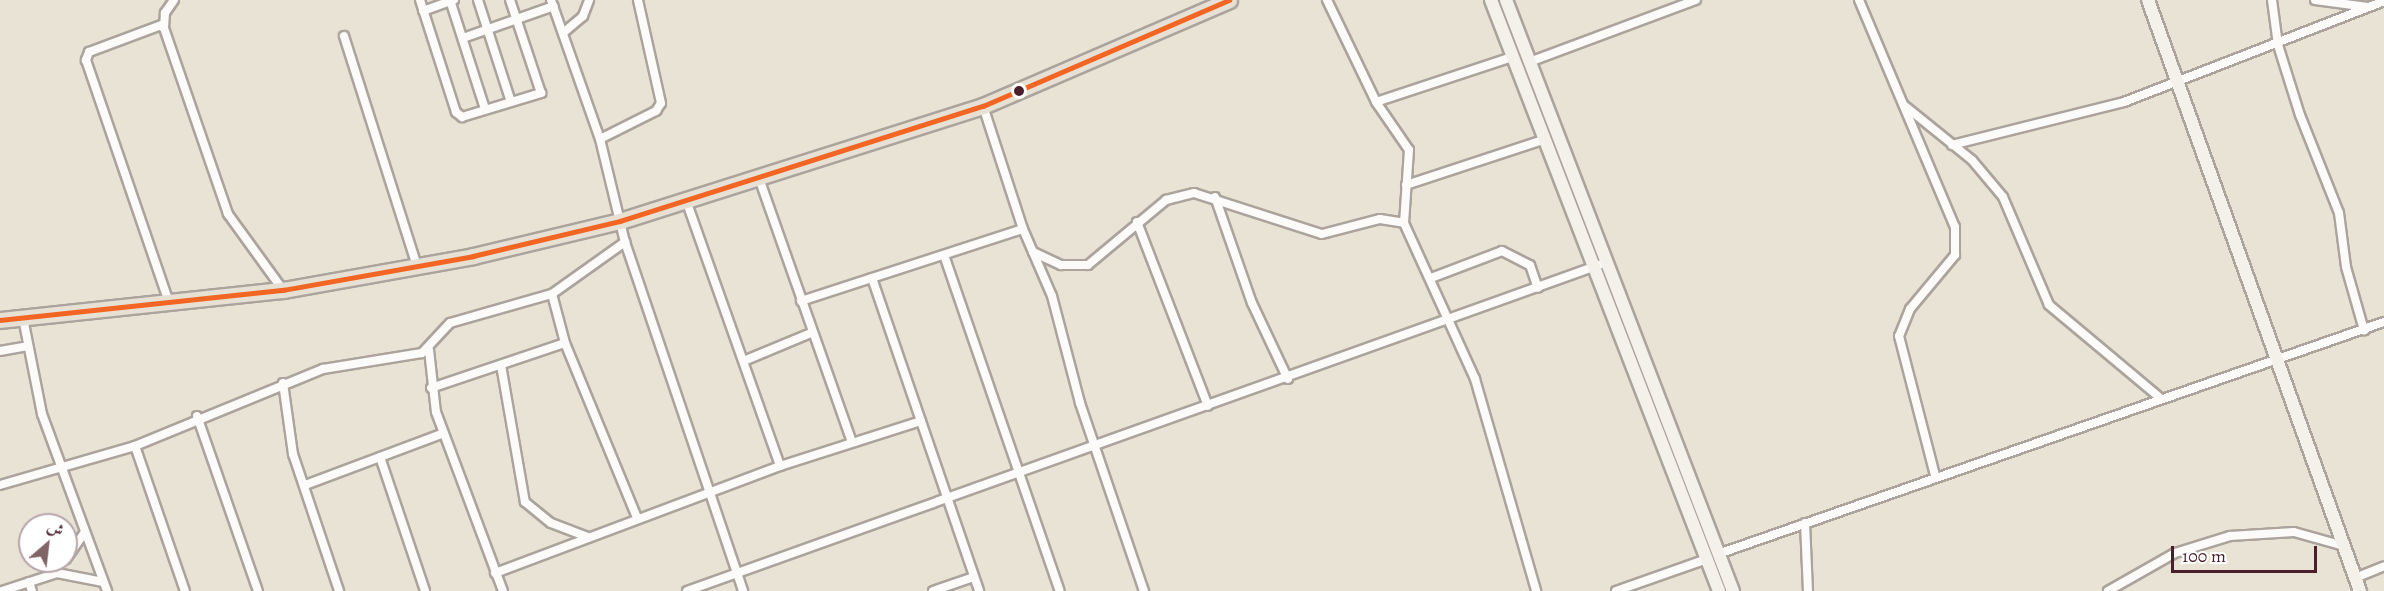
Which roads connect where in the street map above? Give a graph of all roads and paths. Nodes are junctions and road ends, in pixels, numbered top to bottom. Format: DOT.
graph roads {
  1 [pos="174,0"];
  2 [pos="420,0"];
  3 [pos="452,0"];
  4 [pos="478,0"];
  5 [pos="510,0"];
  6 [pos="589,0"];
  7 [pos="638,0"];
  8 [pos="1229,0"];
  9 [pos="1327,0"];
  10 [pos="1491,0"];
  11 [pos="1506,0"];
  12 [pos="1696,0"];
  13 [pos="1859,0"];
  14 [pos="2148,0"];
  15 [pos="2272,0"];
  16 [pos="2315,0"];
  17 [pos="2384,1"];
  18 [pos="553,3"];
  19 [pos="2371,7"];
  20 [pos="423,11"];
  21 [pos="517,19"];
  22 [pos="164,24"];
  23 [pos="488,30"];
  24 [pos="563,33"];
  25 [pos="344,36"];
  26 [pos="463,39"];
  27 [pos="2278,45"];
  28 [pos="1512,57"];
  29 [pos="1529,62"];
  30 [pos="2176,81"];
  31 [pos="511,102"];
  32 [pos="1376,102"];
  33 [pos="1902,104"];
  34 [pos="983,106"];
  35 [pos="486,109"];
  36 [pos="600,139"];
  37 [pos="1543,140"];
  38 [pos="1952,145"];
  39 [pos="760,181"];
  40 [pos="1406,185"];
  41 [pos="1215,197"];
  42 [pos="687,203"];
  43 [pos="620,221"];
  44 [pos="1137,222"];
  45 [pos="1404,223"];
  46 [pos="1023,229"];
  47 [pos="625,242"];
  48 [pos="1033,251"];
  49 [pos="944,255"];
  50 [pos="1605,263"];
  51 [pos="417,266"];
  52 [pos="1592,268"];
  53 [pos="872,278"];
  54 [pos="1431,278"];
  55 [pos="1538,288"];
  56 [pos="284,290"];
  57 [pos="552,294"];
  58 [pos="801,301"];
  59 [pos="170,305"];
  60 [pos="23,318"];
  61 [pos="1445,318"];
  62 [pos="0,320"];
  63 [pos="2384,322"];
  64 [pos="2364,330"];
  65 [pos="811,333"];
  66 [pos="565,343"];
  67 [pos="28,346"];
  68 [pos="429,350"];
  69 [pos="0,351"];
  70 [pos="746,360"];
  71 [pos="2276,360"];
  72 [pos="501,365"];
  73 [pos="1288,379"];
  74 [pos="283,383"];
  75 [pos="431,388"];
  76 [pos="2159,398"];
  77 [pos="1208,406"];
  78 [pos="197,416"];
  79 [pos="921,421"];
  80 [pos="444,433"];
  81 [pos="852,442"];
  82 [pos="135,446"];
  83 [pos="1095,447"];
  84 [pos="380,458"];
  85 [pos="780,466"];
  86 [pos="63,468"];
  87 [pos="1018,474"];
  88 [pos="1935,475"];
  89 [pos="304,485"];
  90 [pos="0,486"];
  91 [pos="710,492"];
  92 [pos="948,498"];
  93 [pos="637,518"];
  94 [pos="1805,523"];
  95 [pos="85,532"];
  96 [pos="588,537"];
  97 [pos="78,542"];
  98 [pos="2344,546"];
  99 [pos="1712,557"];
  100 [pos="2384,566"];
  101 [pos="57,573"];
  102 [pos="495,573"];
  103 [pos="737,574"];
  104 [pos="974,577"];
  105 [pos="2355,578"];
  106 [pos="30,586"];
  107 [pos="105,587"];
  108 [pos="2,591"];
  109 [pos="185,591"];
  110 [pos="258,591"];
  111 [pos="339,591"];
  112 [pos="425,591"];
  113 [pos="502,591"];
  114 [pos="687,591"];
  115 [pos="743,591"];
  116 [pos="933,591"];
  117 [pos="979,591"];
  118 [pos="1060,591"];
  119 [pos="1144,591"];
  120 [pos="1536,591"];
  121 [pos="1616,591"];
  122 [pos="1719,591"];
  123 [pos="1733,591"];
  124 [pos="1808,591"];
  125 [pos="2108,591"];
  126 [pos="2360,591"];
  1 -- 22 [label="street"];
  2 -- 20 [label="street"];
  3 -- 20 [label="street"];
  3 -- 26 [label="street"];
  4 -- 23 [label="street"];
  5 -- 21 [label="street"];
  6 -- 24 [label="street"];
  7 -- 36 [label="street"];
  8 -- 34 [label="highway"];
  9 -- 32 [label="street"];
  10 -- 28 [label="main road"];
  11 -- 29 [label="main road"];
  12 -- 29 [label="street"];
  13 -- 33 [label="street"];
  14 -- 30 [label="main road"];
  15 -- 27 [label="street"];
  16 -- 19 [label="street"];
  17 -- 19 [label="street"];
  18 -- 21 [label="street"];
  18 -- 24 [label="street"];
  19 -- 27 [label="street"];
  20 -- 35 [label="street"];
  21 -- 23 [label="street"];
  21 -- 31 [label="street"];
  22 -- 56 [label="street"];
  22 -- 59 [label="street"];
  23 -- 26 [label="street"];
  23 -- 31 [label="street"];
  24 -- 36 [label="street"];
  25 -- 51 [label="street"];
  26 -- 35 [label="street"];
  27 -- 30 [label="street"];
  27 -- 64 [label="street"];
  28 -- 32 [label="street"];
  28 -- 37 [label="main road"];
  29 -- 50 [label="main road"];
  30 -- 38 [label="street"];
  30 -- 71 [label="main road"];
  31 -- 35 [label="street"];
  32 -- 40 [label="street"];
  33 -- 38 [label="street"];
  33 -- 88 [label="street"];
  34 -- 39 [label="highway"];
  34 -- 46 [label="street"];
  36 -- 43 [label="street"];
  37 -- 40 [label="street"];
  37 -- 52 [label="main road"];
  38 -- 76 [label="street"];
  39 -- 42 [label="highway"];
  39 -- 58 [label="street"];
  40 -- 45 [label="street"];
  41 -- 44 [label="street"];
  41 -- 45 [label="street"];
  41 -- 73 [label="street"];
  42 -- 43 [label="highway"];
  42 -- 70 [label="street"];
  43 -- 47 [label="street"];
  43 -- 51 [label="highway"];
  44 -- 48 [label="street"];
  44 -- 77 [label="street"];
  45 -- 54 [label="street"];
  46 -- 48 [label="street"];
  46 -- 49 [label="street"];
  47 -- 57 [label="street"];
  47 -- 91 [label="street"];
  48 -- 83 [label="street"];
  49 -- 53 [label="street"];
  49 -- 87 [label="street"];
  50 -- 52 [label="street"];
  50 -- 99 [label="main road"];
  51 -- 56 [label="highway"];
  52 -- 55 [label="street"];
  52 -- 99 [label="main road"];
  53 -- 58 [label="street"];
  53 -- 79 [label="street"];
  54 -- 55 [label="street"];
  54 -- 61 [label="street"];
  55 -- 61 [label="street"];
  56 -- 59 [label="highway"];
  57 -- 66 [label="street"];
  57 -- 68 [label="street"];
  58 -- 65 [label="street"];
  59 -- 60 [label="highway"];
  60 -- 62 [label="highway"];
  60 -- 67 [label="street"];
  61 -- 73 [label="street"];
  61 -- 120 [label="street"];
  63 -- 64 [label="street"];
  64 -- 71 [label="street"];
  65 -- 70 [label="street"];
  65 -- 81 [label="street"];
  66 -- 72 [label="street"];
  66 -- 93 [label="street"];
  67 -- 69 [label="street"];
  67 -- 86 [label="street"];
  68 -- 74 [label="street"];
  68 -- 75 [label="street"];
  70 -- 85 [label="street"];
  71 -- 76 [label="street"];
  71 -- 98 [label="main road"];
  72 -- 75 [label="street"];
  72 -- 96 [label="street"];
  73 -- 77 [label="street"];
  74 -- 78 [label="street"];
  74 -- 89 [label="street"];
  75 -- 80 [label="street"];
  76 -- 88 [label="street"];
  77 -- 83 [label="street"];
  78 -- 82 [label="street"];
  78 -- 110 [label="street"];
  79 -- 81 [label="street"];
  79 -- 92 [label="street"];
  80 -- 84 [label="street"];
  80 -- 102 [label="street"];
  81 -- 85 [label="street"];
  82 -- 86 [label="street"];
  82 -- 109 [label="street"];
  83 -- 87 [label="street"];
  83 -- 119 [label="street"];
  84 -- 89 [label="street"];
  84 -- 112 [label="street"];
  85 -- 91 [label="street"];
  86 -- 90 [label="street"];
  86 -- 95 [label="street"];
  87 -- 92 [label="street"];
  87 -- 118 [label="street"];
  88 -- 94 [label="street"];
  89 -- 111 [label="street"];
  91 -- 93 [label="street"];
  91 -- 103 [label="street"];
  92 -- 103 [label="street"];
  92 -- 104 [label="street"];
  93 -- 96 [label="street"];
  94 -- 99 [label="street"];
  94 -- 124 [label="street"];
  95 -- 97 [label="street"];
  95 -- 107 [label="street"];
  96 -- 102 [label="street"];
  98 -- 105 [label="main road"];
  98 -- 125 [label="street"];
  99 -- 121 [label="street"];
  99 -- 122 [label="main road"];
  99 -- 123 [label="main road"];
  100 -- 105 [label="street"];
  101 -- 106 [label="street"];
  101 -- 107 [label="street"];
  102 -- 113 [label="street"];
  103 -- 114 [label="street"];
  103 -- 115 [label="street"];
  104 -- 116 [label="street"];
  104 -- 117 [label="street"];
  105 -- 126 [label="main road"];
  106 -- 108 [label="street"];
}
